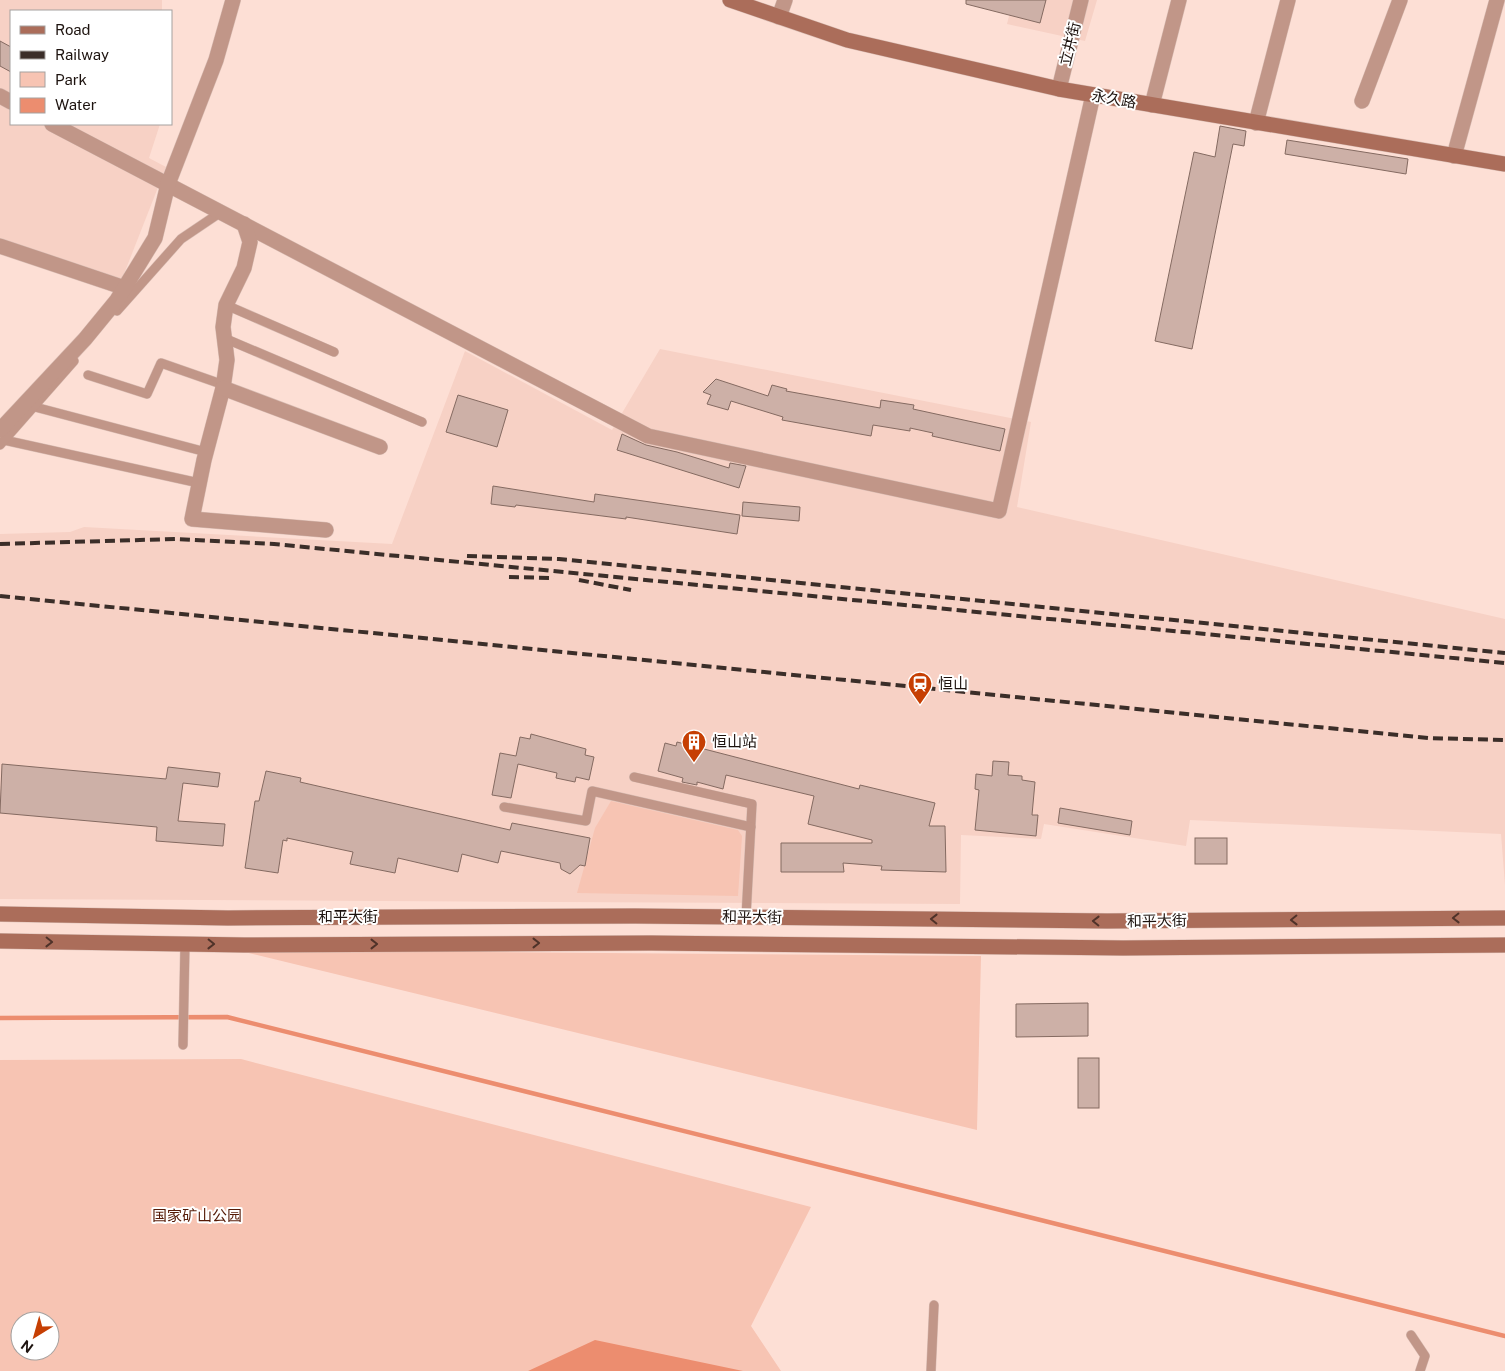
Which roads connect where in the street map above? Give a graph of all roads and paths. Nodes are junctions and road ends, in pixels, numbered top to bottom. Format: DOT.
graph roads {
  1 [pos="233,0"];
  2 [pos="730,0"];
  3 [pos="785,0"];
  4 [pos="1081,0"];
  5 [pos="1179,0"];
  6 [pos="1288,0"];
  7 [pos="1400,0"];
  8 [pos="1498,0"];
  9 [pos="778,18"];
  10 [pos="1059,89"];
  11 [pos="1094,95"];
  12 [pos="1362,101"];
  13 [pos="1152,105"];
  14 [pos="1256,123"];
  15 [pos="54,125"];
  16 [pos="1454,156"];
  17 [pos="1505,164"];
  18 [pos="168,184"];
  19 [pos="221,212"];
  20 [pos="244,224"];
  21 [pos="0,246"];
  22 [pos="125,288"];
  23 [pos="226,305"];
  24 [pos="224,338"];
  25 [pos="334,352"];
  26 [pos="88,375"];
  27 [pos="224,386"];
  28 [pos="35,407"];
  29 [pos="422,422"];
  30 [pos="2,439"];
  31 [pos="380,447"];
  32 [pos="206,452"];
  33 [pos="199,484"];
  34 [pos="326,530"];
  35 [pos="634,778"];
  36 [pos="504,807"];
  37 [pos="751,827"];
  38 [pos="0,914"];
  39 [pos="746,917"];
  40 [pos="1505,918"];
  41 [pos="0,941"];
  42 [pos="184,944"];
  43 [pos="1505,945"];
  44 [pos="183,1045"];
  45 [pos="934,1306"];
  46 [pos="1411,1335"];
  47 [pos="930,1371"];
  48 [pos="1420,1371"];
  1 -- 18 [label="street"];
  2 -- 9 [label="main road, 永久路"];
  3 -- 9 [label="street"];
  4 -- 10 [label="street, 立井街"];
  5 -- 13 [label="street"];
  6 -- 14 [label="street"];
  7 -- 12 [label="street"];
  8 -- 16 [label="street"];
  9 -- 10 [label="main road, 永久路"];
  10 -- 11 [label="main road, 永久路"];
  11 -- 13 [label="main road, 永久路"];
  11 -- 20 [label="street"];
  13 -- 14 [label="main road, 永久路"];
  14 -- 16 [label="main road, 永久路"];
  15 -- 18 [label="street"];
  16 -- 17 [label="main road, 永久路"];
  18 -- 19 [label="street"];
  18 -- 22 [label="street"];
  19 -- 20 [label="street"];
  19 -- 28 [label="lane"];
  20 -- 23 [label="street"];
  21 -- 22 [label="street"];
  22 -- 30 [label="street"];
  23 -- 24 [label="street"];
  23 -- 25 [label="lane"];
  24 -- 27 [label="street"];
  24 -- 29 [label="lane"];
  26 -- 27 [label="lane"];
  27 -- 31 [label="street"];
  27 -- 32 [label="street"];
  28 -- 30 [label="lane"];
  28 -- 32 [label="lane"];
  30 -- 33 [label="lane"];
  32 -- 33 [label="street"];
  33 -- 34 [label="street"];
  35 -- 37 [label="lane"];
  36 -- 37 [label="lane"];
  37 -- 39 [label="lane"];
  38 -- 39 [label="main road, 和平大街"];
  40 -- 39 [label="main road, 和平大街, one-way"];
  41 -- 42 [label="main road, 和平大街, one-way"];
  42 -- 43 [label="main road, 和平大街, one-way"];
  42 -- 44 [label="lane"];
  45 -- 47 [label="lane"];
  46 -- 48 [label="lane"];
}
